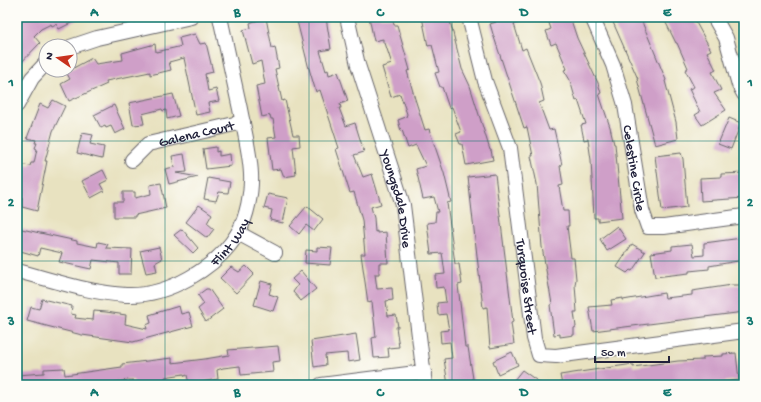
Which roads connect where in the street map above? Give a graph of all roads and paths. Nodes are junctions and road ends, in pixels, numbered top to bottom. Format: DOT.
graph roads {
  1 [pos="191,17"];
  2 [pos="220,17"];
  3 [pos="347,17"];
  4 [pos="469,17"];
  5 [pos="592,17"];
  6 [pos="714,17"];
  7 [pos="78,44"];
  8 [pos="38,72"];
  9 [pos="744,94"];
  10 [pos="17,105"];
  11 [pos="243,122"];
  12 [pos="132,160"];
  13 [pos="744,216"];
  14 [pos="238,233"];
  15 [pos="275,253"];
  16 [pos="17,271"];
  17 [pos="744,331"];
  18 [pos="424,379"];
  19 [pos="321,385"];
  1 -- 7 [label="street"];
  2 -- 11 [label="street, Flint Way"];
  3 -- 18 [label="street, Youngsdale Drive"];
  4 -- 17 [label="street, Turquoise Street"];
  5 -- 13 [label="street, Celestine Circle"];
  6 -- 9 [label="street"];
  8 -- 10 [label="street"];
  11 -- 12 [label="street, Galena Court"];
  11 -- 14 [label="street, Flint Way"];
  14 -- 15 [label="street"];
  14 -- 16 [label="street, Flint Way"];
  18 -- 19 [label="street"];
}
